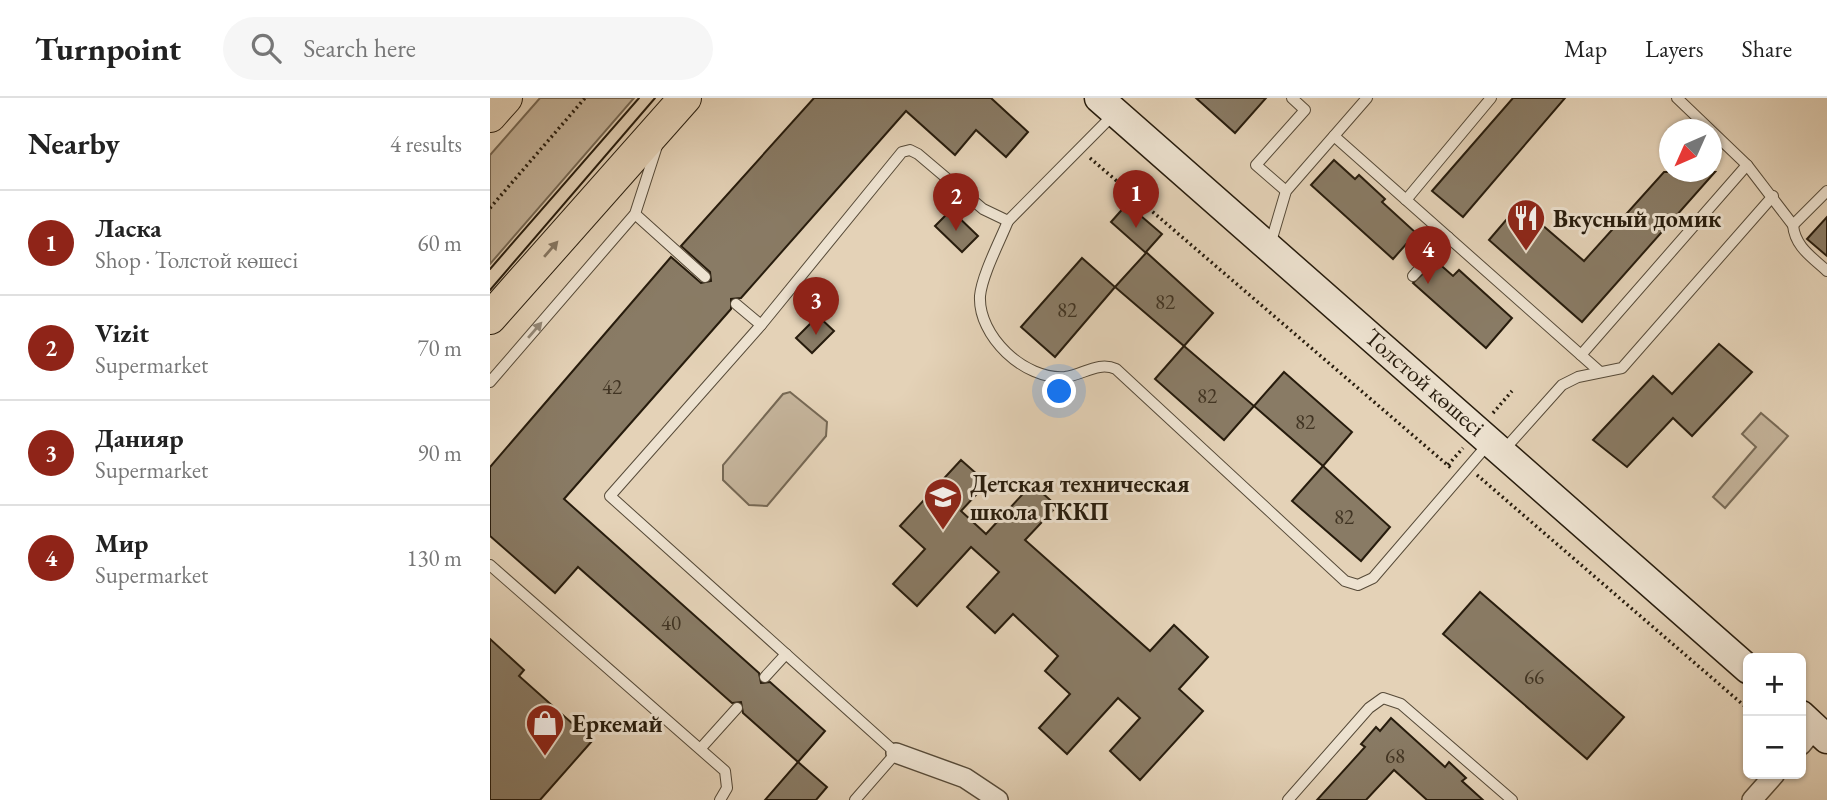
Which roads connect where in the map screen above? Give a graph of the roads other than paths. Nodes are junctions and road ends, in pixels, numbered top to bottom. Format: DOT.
graph roads {
  1 [pos="506,98"];
  2 [pos="1292,98"];
  3 [pos="1367,98"];
  4 [pos="1491,98"];
  5 [pos="1677,98"];
  6 [pos="1107,105"];
  7 [pos="675,108"];
  8 [pos="490,116"];
  9 [pos="1334,136"];
  10 [pos="1747,164"];
  11 [pos="1286,191"];
  12 [pos="1827,191"];
  13 [pos="1773,196"];
  14 [pos="1406,200"];
  15 [pos="635,214"];
  16 [pos="1008,221"];
  17 [pos="1793,225"];
  18 [pos="1448,237"];
  19 [pos="1269,245"];
  20 [pos="1827,271"];
  21 [pos="1413,276"];
  22 [pos="705,277"];
  23 [pos="736,304"];
  24 [pos="490,318"];
  25 [pos="761,325"];
  26 [pos="1581,355"];
  27 [pos="1599,371"];
  28 [pos="490,382"];
  29 [pos="1497,445"];
  30 [pos="490,565"];
  31 [pos="786,654"];
  32 [pos="1743,665"];
  33 [pos="765,677"];
  34 [pos="737,708"];
  35 [pos="701,748"];
  36 [pos="896,753"];
  37 [pos="1771,779"];
  38 [pos="720,800"];
  39 [pos="855,800"];
  40 [pos="998,800"];
  41 [pos="1288,800"];
  42 [pos="1512,800"];
  43 [pos="1752,800"];
  1 -- 8 [label="main road"];
  2 -- 11 [label="lane"];
  3 -- 9 [label="lane"];
  4 -- 14 [label="lane"];
  5 -- 10 [label="lane"];
  6 -- 16 [label="lane"];
  6 -- 19 [label="main road, Толстой көшесі"];
  7 -- 15 [label="lane"];
  24 -- 7 [label="main road, one-way"];
  9 -- 11 [label="lane"];
  9 -- 14 [label="lane"];
  10 -- 13 [label="lane"];
  10 -- 26 [label="lane"];
  11 -- 19 [label="lane"];
  12 -- 17 [label="lane"];
  13 -- 17 [label="lane"];
  13 -- 27 [label="lane"];
  14 -- 18 [label="lane"];
  15 -- 22 [label="lane"];
  28 -- 15 [label="lane, one-way"];
  16 -- 25 [label="lane"];
  16 -- 29 [label="lane"];
  17 -- 20 [label="lane"];
  18 -- 21 [label="lane"];
  18 -- 26 [label="lane"];
  19 -- 29 [label="main road, Толстой көшесі"];
  23 -- 25 [label="lane"];
  25 -- 31 [label="lane"];
  26 -- 27 [label="lane"];
  27 -- 29 [label="lane"];
  29 -- 32 [label="main road, Толстой көшесі"];
  30 -- 35 [label="lane"];
  31 -- 33 [label="lane"];
  31 -- 36 [label="lane"];
  34 -- 35 [label="lane"];
  35 -- 38 [label="lane"];
  36 -- 39 [label="lane"];
  36 -- 40 [label="street"];
  37 -- 43 [label="street"];
  41 -- 42 [label="lane"];
}
